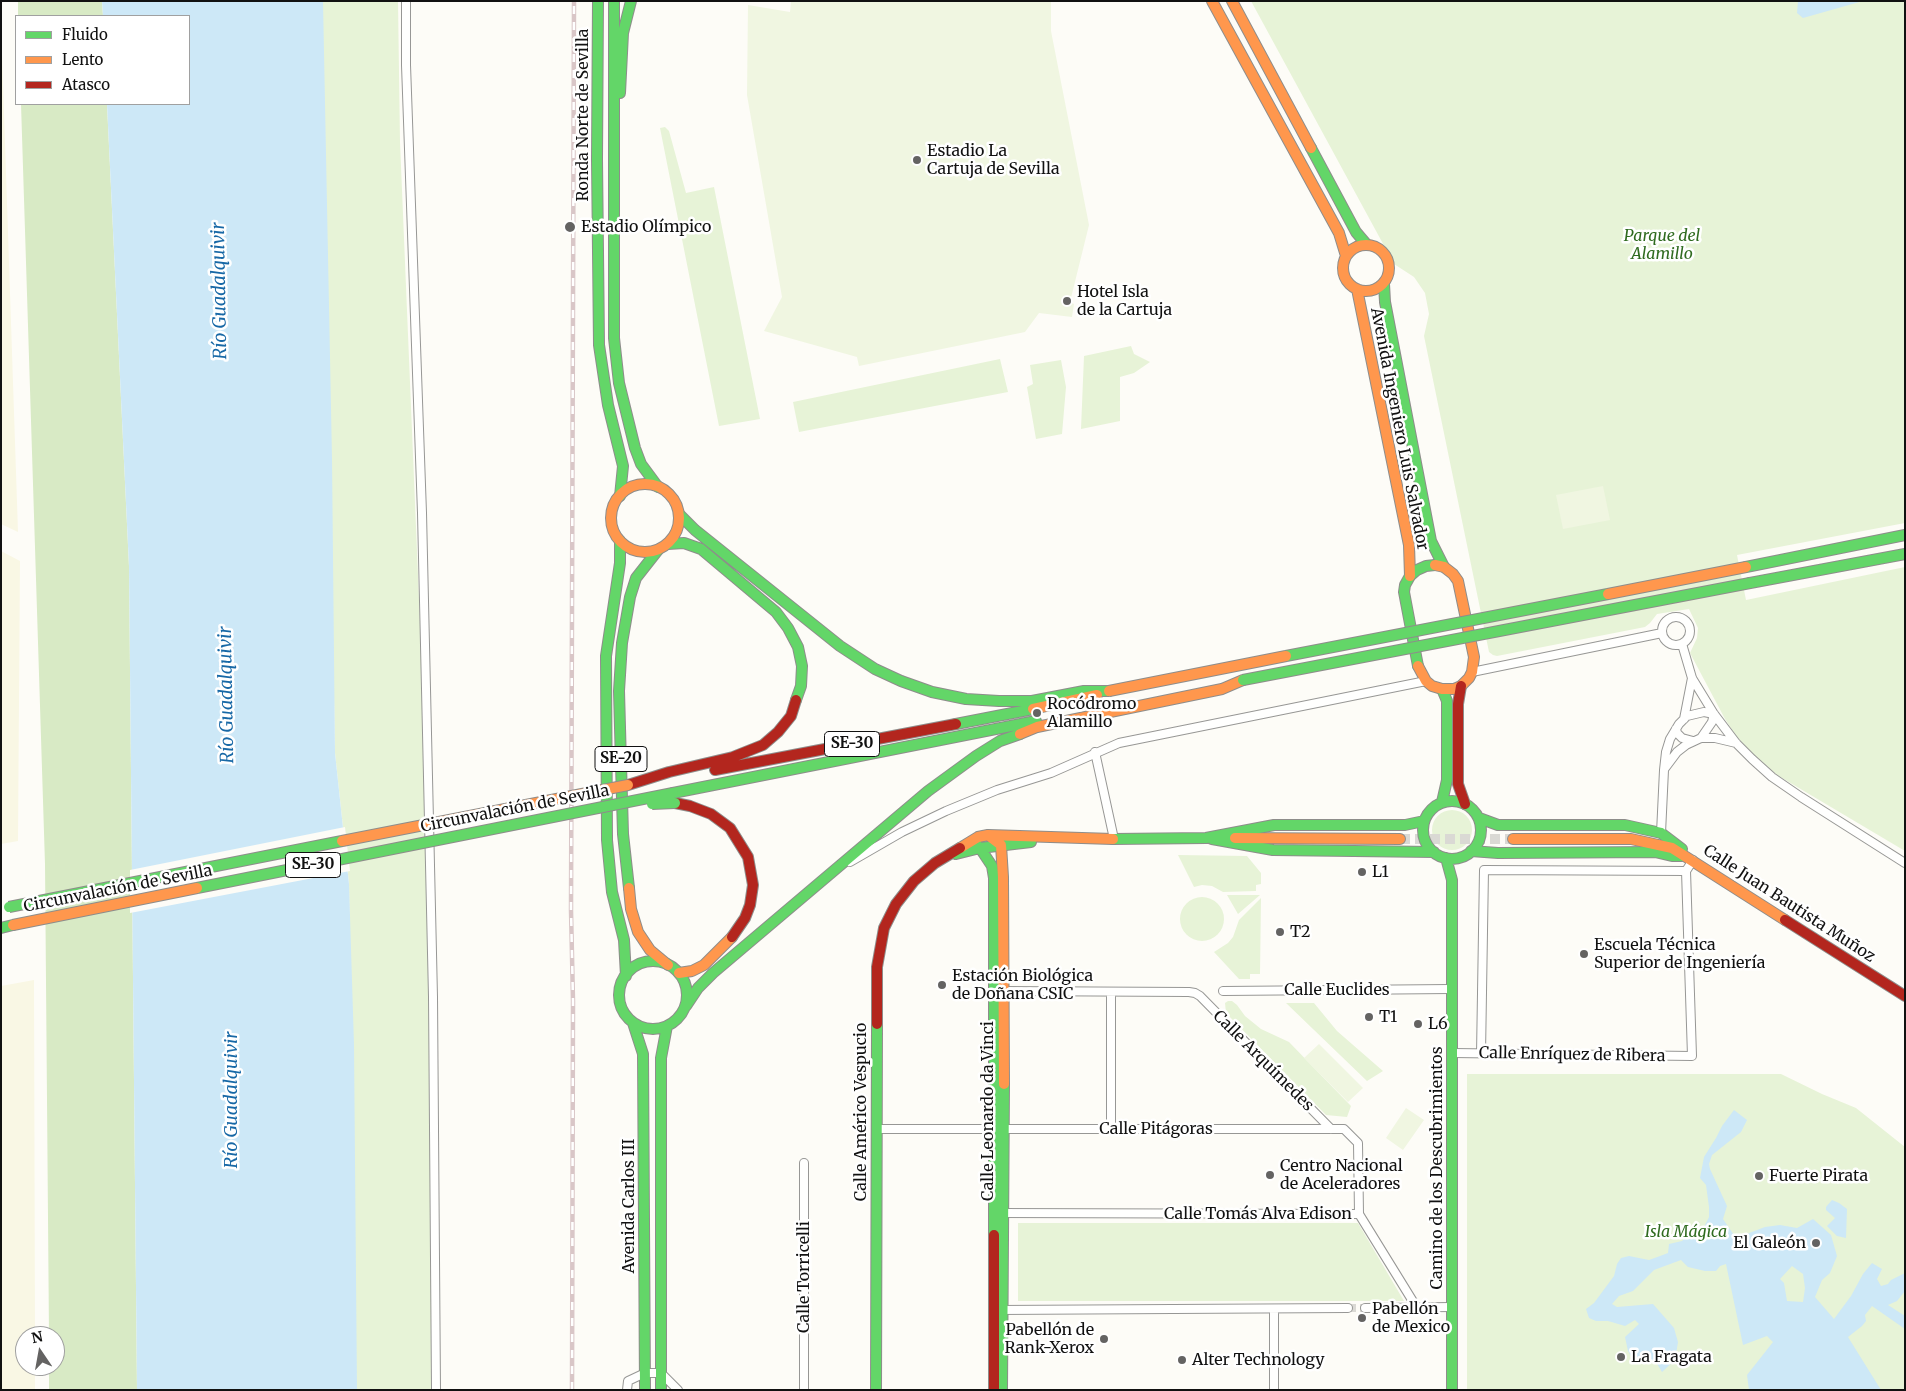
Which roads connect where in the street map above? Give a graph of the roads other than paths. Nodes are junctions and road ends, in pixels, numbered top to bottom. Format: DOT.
graph roads {
  1 [pos="406,1"];
  2 [pos="598,1"];
  3 [pos="614,1"];
  4 [pos="631,1"];
  5 [pos="1212,1"];
  6 [pos="1232,1"];
  7 [pos="613,158"];
  8 [pos="1367,245"];
  9 [pos="1346,256"];
  10 [pos="1384,284"];
  11 [pos="1357,289"];
  12 [pos="658,487"];
  13 [pos="620,496"];
  14 [pos="679,514"];
  15 [pos="1905,536"];
  16 [pos="620,541"];
  17 [pos="668,544"];
  18 [pos="658,550"];
  19 [pos="1905,554"];
  20 [pos="1444,568"];
  21 [pos="1410,576"];
  22 [pos="1662,634"];
  23 [pos="1682,644"];
  24 [pos="1472,672"];
  25 [pos="1692,678"];
  26 [pos="1426,681"];
  27 [pos="1460,686"];
  28 [pos="1442,690"];
  29 [pos="1033,704"];
  30 [pos="1714,714"];
  31 [pos="1684,719"];
  32 [pos="1036,724"];
  33 [pos="1676,729"];
  34 [pos="1701,738"];
  35 [pos="1692,741"];
  36 [pos="1736,743"];
  37 [pos="1096,752"];
  38 [pos="1664,770"];
  39 [pos="669,775"];
  40 [pos="1442,802"];
  41 [pos="1465,804"];
  42 [pos="614,805"];
  43 [pos="1479,818"];
  44 [pos="1424,821"];
  45 [pos="1661,833"];
  46 [pos="1054,838"];
  47 [pos="1206,838"];
  48 [pos="1114,839"];
  49 [pos="1400,839"];
  50 [pos="1513,839"];
  51 [pos="985,841"];
  52 [pos="1002,845"];
  53 [pos="1471,851"];
  54 [pos="1434,852"];
  55 [pos="1446,858"];
  56 [pos="1689,858"];
  57 [pos="1905,863"];
  58 [pos="1686,871"];
  59 [pos="832,872"];
  60 [pos="5,907"];
  61 [pos="1,928"];
  62 [pos="668,965"];
  63 [pos="679,973"];
  64 [pos="626,976"];
  65 [pos="1451,990"];
  66 [pos="999,991"];
  67 [pos="1223,991"];
  68 [pos="1111,992"];
  69 [pos="1905,996"];
  70 [pos="686,1006"];
  71 [pos="633,1023"];
  72 [pos="667,1026"];
  73 [pos="1452,1053"];
  74 [pos="1481,1054"];
  75 [pos="876,1129"];
  76 [pos="999,1129"];
  77 [pos="1111,1129"];
  78 [pos="1331,1129"];
  79 [pos="804,1164"];
  80 [pos="998,1214"];
  81 [pos="1359,1214"];
  82 [pos="1452,1307"];
  83 [pos="1348,1308"];
  84 [pos="1365,1308"];
  85 [pos="1417,1308"];
  86 [pos="1274,1309"];
  87 [pos="998,1310"];
  88 [pos="645,1373"];
  89 [pos="661,1373"];
  90 [pos="436,1390"];
  91 [pos="627,1390"];
  92 [pos="645,1390"];
  93 [pos="661,1390"];
  94 [pos="678,1390"];
  95 [pos="804,1390"];
  96 [pos="876,1390"];
  97 [pos="994,1390"];
  98 [pos="1002,1390"];
  99 [pos="1274,1390"];
  100 [pos="1452,1390"];
  1 -- 90 [label="street"];
  2 -- 13 [label="main road, Ronda Norte de Sevilla / SE-20"];
  3 -- 7 [label="main road, Ronda Norte de Sevilla"];
  4 -- 7 [label="main road"];
  5 -- 9 [label="main road"];
  6 -- 8 [label="main road"];
  7 -- 12 [label="main road, Ronda Norte de Sevilla"];
  8 -- 9 [label="main road"];
  8 -- 10 [label="main road"];
  9 -- 11 [label="main road"];
  10 -- 11 [label="main road"];
  10 -- 20 [label="main road, Avenida Ingeniero Luis Salvador"];
  11 -- 21 [label="main road, Avenida Ingeniero Luis Salvador"];
  12 -- 13 [label="main road"];
  12 -- 14 [label="main road, Ronda Norte de Sevilla"];
  13 -- 16 [label="main road, Ronda Norte de Sevilla / SE-20"];
  14 -- 17 [label="main road"];
  14 -- 29 [label="main road, Ronda Norte de Sevilla"];
  15 -- 29 [label="main road, bridge"];
  16 -- 18 [label="main road"];
  16 -- 64 [label="main road, Ronda Norte de Sevilla / SE-20"];
  17 -- 18 [label="main road, SE-20"];
  17 -- 39 [label="main road"];
  18 -- 62 [label="main road, SE-20"];
  19 -- 32 [label="main road, bridge"];
  20 -- 21 [label="main road"];
  20 -- 24 [label="main road, Avenida Ingeniero Luis Salvador"];
  21 -- 26 [label="main road, Avenida Ingeniero Luis Salvador"];
  22 -- 23 [label="street"];
  22 -- 23 [label="street"];
  22 -- 24 [label="street"];
  23 -- 25 [label="street"];
  24 -- 27 [label="main road"];
  25 -- 30 [label="street"];
  25 -- 31 [label="street"];
  26 -- 28 [label="main road"];
  26 -- 37 [label="street"];
  27 -- 28 [label="main road"];
  27 -- 41 [label="main road"];
  28 -- 40 [label="main road"];
  29 -- 39 [label="main road, Circunvalación de Sevilla / SE-30"];
  30 -- 31 [label="street"];
  30 -- 34 [label="street"];
  30 -- 36 [label="street"];
  31 -- 33 [label="street"];
  32 -- 42 [label="main road, Circunvalación de Sevilla / SE-30, bridge"];
  32 -- 59 [label="main road"];
  33 -- 35 [label="street"];
  33 -- 38 [label="street"];
  34 -- 35 [label="street"];
  34 -- 36 [label="street"];
  35 -- 38 [label="street"];
  36 -- 57 [label="street"];
  37 -- 48 [label="street"];
  37 -- 59 [label="street"];
  38 -- 45 [label="street"];
  39 -- 60 [label="main road, Circunvalación de Sevilla / SE-30, bridge"];
  40 -- 41 [label="main road"];
  40 -- 44 [label="main road"];
  41 -- 43 [label="main road"];
  42 -- 61 [label="main road, Circunvalación de Sevilla / SE-30, bridge"];
  42 -- 63 [label="main road, bridge"];
  43 -- 45 [label="main road"];
  43 -- 53 [label="main road"];
  44 -- 47 [label="main road, Calle Américo Vespucio"];
  44 -- 54 [label="main road"];
  45 -- 56 [label="main road"];
  46 -- 48 [label="main road, Calle Américo Vespucio"];
  46 -- 51 [label="main road, Calle Américo Vespucio"];
  46 -- 52 [label="main road, Calle Américo Vespucio"];
  47 -- 48 [label="main road, Calle Américo Vespucio"];
  47 -- 49 [label="main road"];
  47 -- 54 [label="main road, Calle Américo Vespucio"];
  50 -- 56 [label="main road"];
  51 -- 52 [label="main road, Calle Américo Vespucio"];
  51 -- 66 [label="main road, Calle Leonardo da Vinci"];
  51 -- 75 [label="main road, Calle Américo Vespucio"];
  52 -- 66 [label="main road, Calle Leonardo da Vinci"];
  53 -- 55 [label="main road"];
  53 -- 56 [label="main road, Calle Juan Bautista Muñoz"];
  54 -- 55 [label="main road"];
  55 -- 65 [label="main road, Camino de los Descubrimientos"];
  56 -- 58 [label="street"];
  56 -- 69 [label="main road, Calle Juan Bautista Muñoz"];
  58 -- 74 [label="street"];
  58 -- 74 [label="street, Calle Enríquez de Ribera"];
  59 -- 70 [label="main road"];
  62 -- 63 [label="main road, SE-20"];
  62 -- 64 [label="main road"];
  63 -- 70 [label="main road"];
  64 -- 71 [label="main road, Ronda Norte de Sevilla / SE-20"];
  65 -- 67 [label="street, Calle Euclides"];
  65 -- 73 [label="main road, Camino de los Descubrimientos"];
  66 -- 68 [label="street"];
  66 -- 76 [label="main road, Calle Leonardo da Vinci"];
  68 -- 77 [label="street"];
  68 -- 78 [label="street, Calle Arquímedes"];
  70 -- 72 [label="main road"];
  71 -- 72 [label="main road"];
  71 -- 88 [label="main road, Avenida Carlos III"];
  72 -- 89 [label="main road, Avenida Carlos III"];
  73 -- 74 [label="street, Calle Enríquez de Ribera"];
  73 -- 82 [label="main road, Camino de los Descubrimientos"];
  75 -- 76 [label="street, Calle Pitágoras"];
  75 -- 96 [label="main road, Calle Américo Vespucio"];
  76 -- 77 [label="street, Calle Pitágoras"];
  76 -- 80 [label="main road, Calle Leonardo da Vinci"];
  77 -- 78 [label="street, Calle Pitágoras"];
  78 -- 81 [label="street, Calle Pitágoras"];
  79 -- 95 [label="street, Calle Torricelli"];
  80 -- 81 [label="street, Calle Tomás Alva Edison"];
  80 -- 87 [label="main road, Calle Leonardo da Vinci"];
  81 -- 85 [label="street, Calle Tomás Alva Edison"];
  82 -- 85 [label="street"];
  82 -- 100 [label="main road, Camino de los Descubrimientos"];
  83 -- 86 [label="street"];
  84 -- 85 [label="street"];
  86 -- 87 [label="street"];
  86 -- 99 [label="street"];
  87 -- 97 [label="main road, Calle Leonardo da Vinci"];
  87 -- 98 [label="main road, Calle Leonardo da Vinci"];
  88 -- 89 [label="street"];
  88 -- 91 [label="street"];
  88 -- 92 [label="main road, Avenida Carlos III"];
  89 -- 93 [label="main road, Avenida Carlos III"];
  89 -- 94 [label="street"];
}
